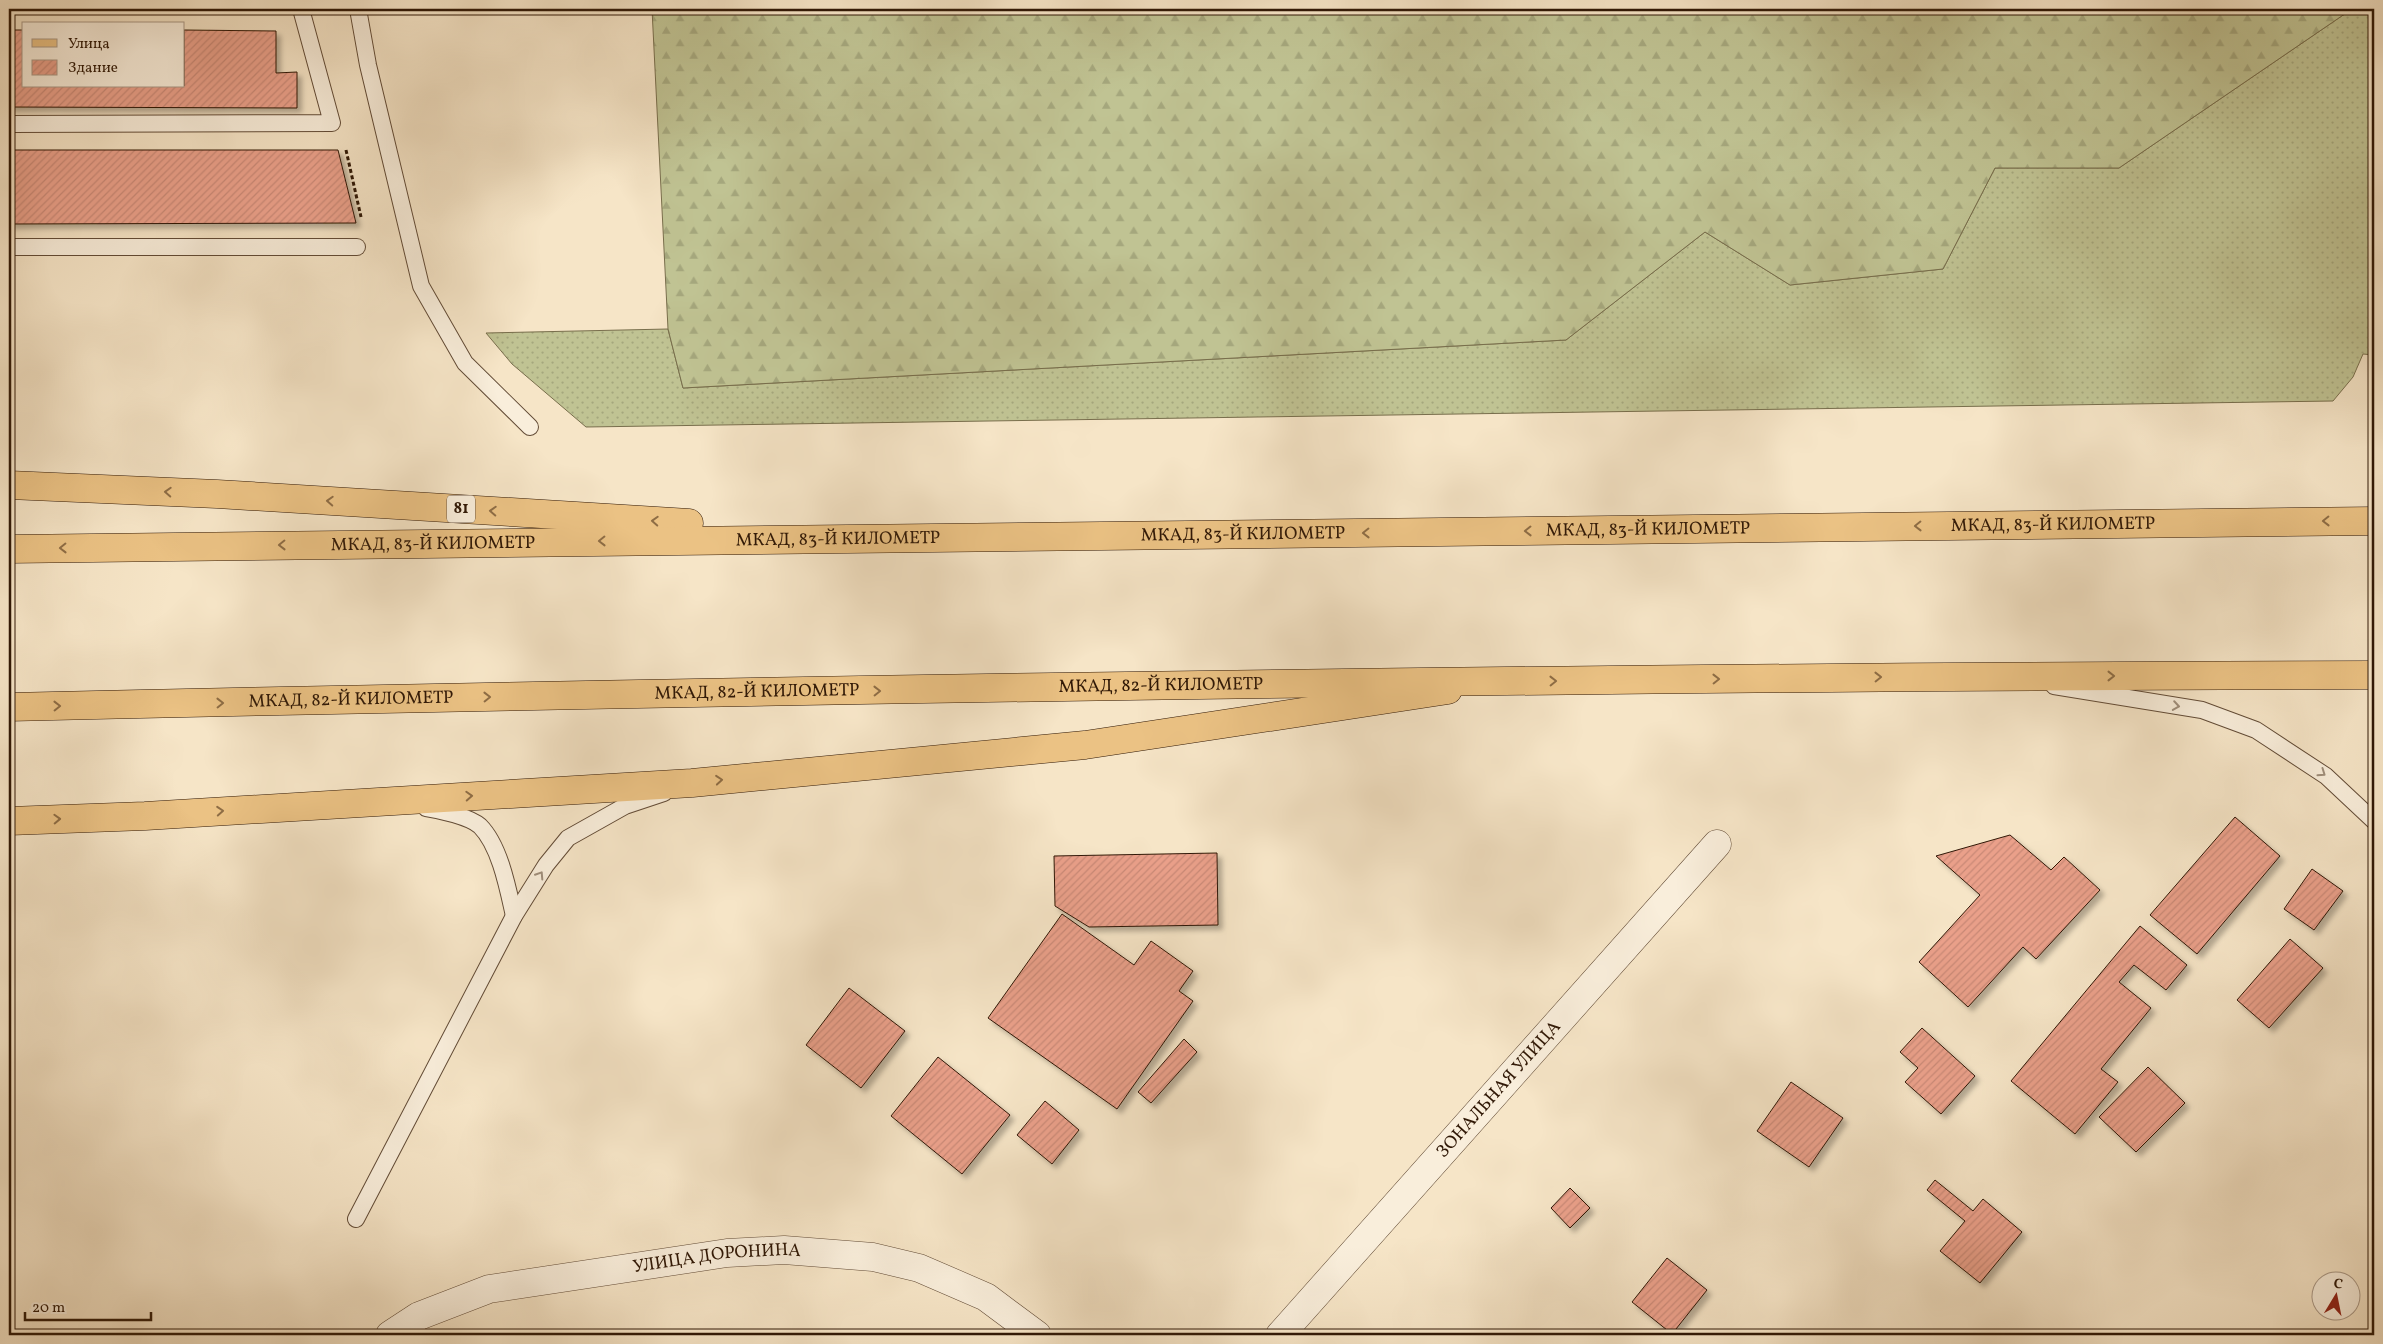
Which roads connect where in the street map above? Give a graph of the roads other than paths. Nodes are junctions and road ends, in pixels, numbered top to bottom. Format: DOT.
graph roads {
  1 [pos="301,9"];
  2 [pos="358,9"];
  3 [pos="9,124"];
  4 [pos="9,247"];
  5 [pos="357,247"];
  6 [pos="530,427"];
  7 [pos="9,485"];
  8 [pos="2374,521"];
  9 [pos="913,537"];
  10 [pos="9,549"];
  11 [pos="2374,675"];
  12 [pos="1990,676"];
  13 [pos="1504,682"];
  14 [pos="9,708"];
  15 [pos="692,783"];
  16 [pos="386,801"];
  17 [pos="9,821"];
  18 [pos="2374,821"];
  19 [pos="1718,844"];
  20 [pos="514,916"];
  21 [pos="356,1219"];
  22 [pos="390,1335"];
  23 [pos="1037,1335"];
  24 [pos="1280,1335"];
  1 -- 3 [label="lane"];
  2 -- 6 [label="lane"];
  4 -- 5 [label="lane"];
  9 -- 7 [label="main road, 81, one-way"];
  8 -- 9 [label="main road, МКАД, 83-Й КИЛОМЕТР, one-way"];
  9 -- 10 [label="main road, МКАД, 83-Й КИЛОМЕТР, one-way"];
  12 -- 11 [label="main road, one-way"];
  13 -- 12 [label="main road, one-way"];
  12 -- 18 [label="lane, one-way"];
  14 -- 13 [label="main road, МКАД, 82-Й КИЛОМЕТР, one-way"];
  15 -- 13 [label="main road, one-way"];
  16 -- 15 [label="main road, one-way"];
  20 -- 15 [label="lane, one-way"];
  17 -- 16 [label="main road, one-way"];
  16 -- 20 [label="lane"];
  19 -- 24 [label="street, ЗОНАЛЬНАЯ УЛИЦА"];
  20 -- 21 [label="lane"];
  22 -- 23 [label="street, УЛИЦА ДОРОНИНА"];
}
